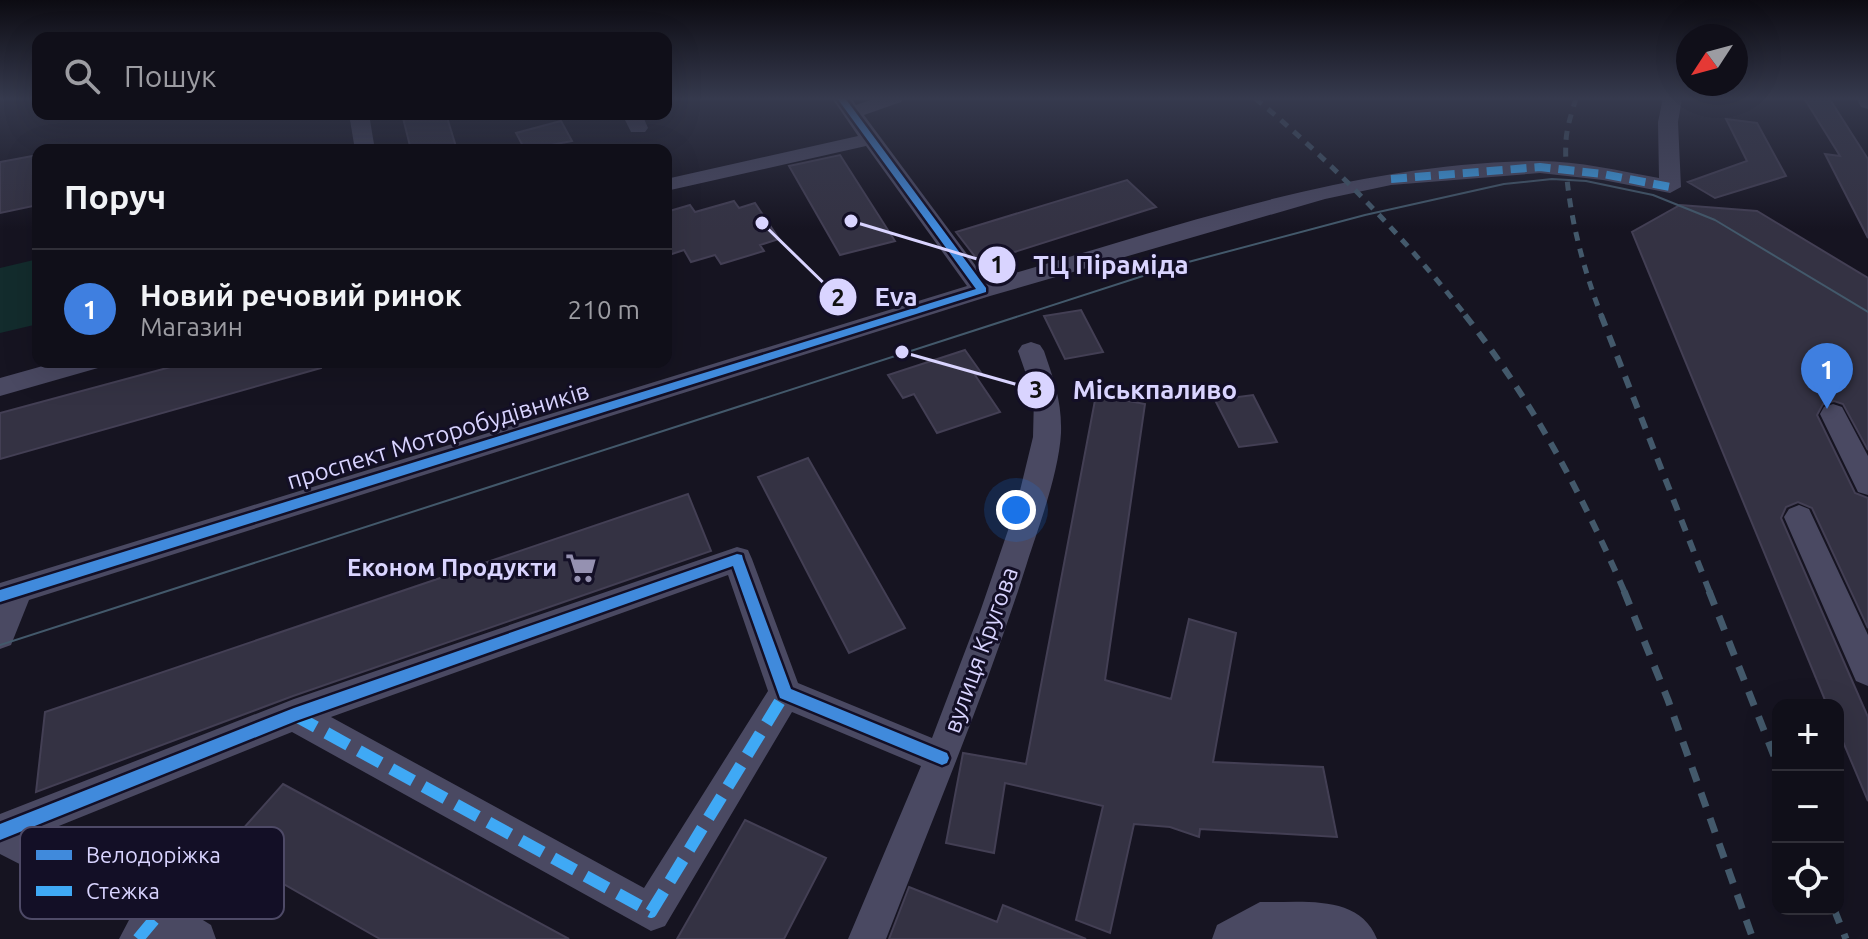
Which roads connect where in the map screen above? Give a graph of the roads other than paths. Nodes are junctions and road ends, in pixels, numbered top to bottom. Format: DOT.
graph roads {
  1 [pos="859,142"];
  2 [pos="874,142"];
  3 [pos="1669,142"];
  4 [pos="672,184"];
  5 [pos="982,290"];
  6 [pos="1031,351"];
  7 [pos="68,368"];
  8 [pos="0,387"];
  9 [pos="1833,414"];
  10 [pos="1868,484"];
  11 [pos="1799,517"];
  12 [pos="8,594"];
  13 [pos="0,635"];
  14 [pos="1868,671"];
  15 [pos="785,693"];
  16 [pos="294,715"];
  17 [pos="942,758"];
  18 [pos="0,833"];
  19 [pos="20,846"];
  20 [pos="148,927"];
  21 [pos="197,939"];
  22 [pos="867,939"];
  23 [pos="1231,939"];
  24 [pos="1358,939"];
  1 -- 4 [label="street"];
  2 -- 5 [label="street"];
  3 -- 5 [label="street, проспект Моторобудівників"];
  5 -- 12 [label="street, проспект Моторобудівників"];
  6 -- 17 [label="street, вулиця Кругова"];
  7 -- 8 [label="street"];
  9 -- 10 [label="street"];
  11 -- 14 [label="street"];
  12 -- 13 [label="street"];
  15 -- 16 [label="street"];
  15 -- 16 [label="street"];
  15 -- 17 [label="street"];
  16 -- 18 [label="street"];
  17 -- 22 [label="street, вулиця Кругова"];
  18 -- 19 [label="street"];
  20 -- 21 [label="street"];
  23 -- 24 [label="street"];
}
